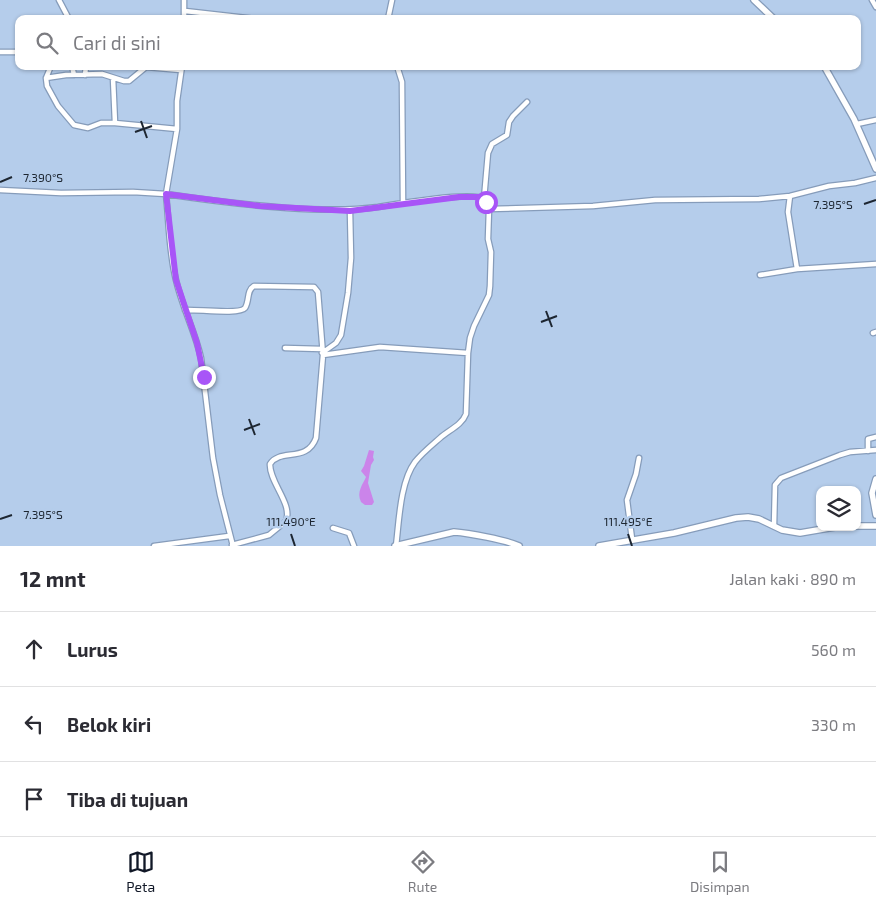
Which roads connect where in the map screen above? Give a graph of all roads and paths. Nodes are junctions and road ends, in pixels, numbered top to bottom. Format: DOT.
graph roads {
  1 [pos="59,0"];
  2 [pos="184,0"];
  3 [pos="392,0"];
  4 [pos="754,0"];
  5 [pos="872,0"];
  6 [pos="876,7"];
  7 [pos="184,11"];
  8 [pos="67,15"];
  9 [pos="184,15"];
  10 [pos="220,15"];
  11 [pos="389,15"];
  12 [pos="770,15"];
  13 [pos="0,52"];
  14 [pos="15,52"];
  15 [pos="49,70"];
  16 [pos="73,70"];
  17 [pos="86,70"];
  18 [pos="141,70"];
  19 [pos="181,70"];
  20 [pos="398,70"];
  21 [pos="826,70"];
  22 [pos="74,75"];
  23 [pos="85,75"];
  24 [pos="46,78"];
  25 [pos="113,78"];
  26 [pos="527,102"];
  27 [pos="876,120"];
  28 [pos="114,123"];
  29 [pos="857,124"];
  30 [pos="177,129"];
  31 [pos="876,169"];
  32 [pos="876,178"];
  33 [pos="0,190"];
  34 [pos="166,194"];
  35 [pos="790,196"];
  36 [pos="484,199"];
  37 [pos="403,203"];
  38 [pos="490,209"];
  39 [pos="350,211"];
  40 [pos="876,264"];
  41 [pos="798,269"];
  42 [pos="760,275"];
  43 [pos="185,310"];
  44 [pos="285,348"];
  45 [pos="322,353"];
  46 [pos="468,353"];
  47 [pos="876,437"];
  48 [pos="876,450"];
  49 [pos="868,451"];
  50 [pos="639,458"];
  51 [pos="876,478"];
  52 [pos="874,504"];
  53 [pos="876,516"];
  54 [pos="774,526"];
  55 [pos="861,526"];
  56 [pos="876,526"];
  57 [pos="333,528"];
  58 [pos="816,530"];
  59 [pos="229,536"];
  60 [pos="632,540"];
  61 [pos="617,544"];
  62 [pos="154,546"];
  63 [pos="232,546"];
  64 [pos="354,546"];
  65 [pos="396,546"];
  66 [pos="520,546"];
  67 [pos="599,546"];
  1 -- 8 [label="street"];
  2 -- 7 [label="street"];
  3 -- 11 [label="street"];
  4 -- 12 [label="street"];
  5 -- 6 [label="street"];
  7 -- 9 [label="street"];
  7 -- 10 [label="street"];
  13 -- 14 [label="street"];
  15 -- 24 [label="street"];
  16 -- 22 [label="street"];
  17 -- 23 [label="street"];
  18 -- 25 [label="street"];
  19 -- 30 [label="street"];
  20 -- 37 [label="street"];
  21 -- 29 [label="street"];
  22 -- 23 [label="street"];
  22 -- 24 [label="street"];
  23 -- 25 [label="street"];
  24 -- 28 [label="street"];
  25 -- 28 [label="street"];
  26 -- 36 [label="street"];
  27 -- 29 [label="street"];
  28 -- 30 [label="street"];
  29 -- 31 [label="street"];
  30 -- 34 [label="street"];
  32 -- 35 [label="street"];
  33 -- 34 [label="street"];
  34 -- 39 [label="street"];
  34 -- 43 [label="street"];
  35 -- 38 [label="street"];
  35 -- 41 [label="street"];
  36 -- 37 [label="street"];
  36 -- 38 [label="street"];
  37 -- 39 [label="street"];
  38 -- 46 [label="street"];
  39 -- 45 [label="street"];
  40 -- 41 [label="street"];
  41 -- 42 [label="street"];
  43 -- 45 [label="street"];
  43 -- 59 [label="street"];
  44 -- 45 [label="street"];
  45 -- 46 [label="street"];
  45 -- 63 [label="street"];
  46 -- 65 [label="street"];
  47 -- 49 [label="street"];
  48 -- 49 [label="street"];
  49 -- 54 [label="street"];
  50 -- 60 [label="street"];
  51 -- 52 [label="street"];
  52 -- 53 [label="street"];
  54 -- 58 [label="street"];
  54 -- 60 [label="street"];
  55 -- 56 [label="street"];
  57 -- 64 [label="street"];
  59 -- 62 [label="street"];
  59 -- 63 [label="street"];
  60 -- 61 [label="street"];
  61 -- 67 [label="street"];
  65 -- 66 [label="street"];
}
